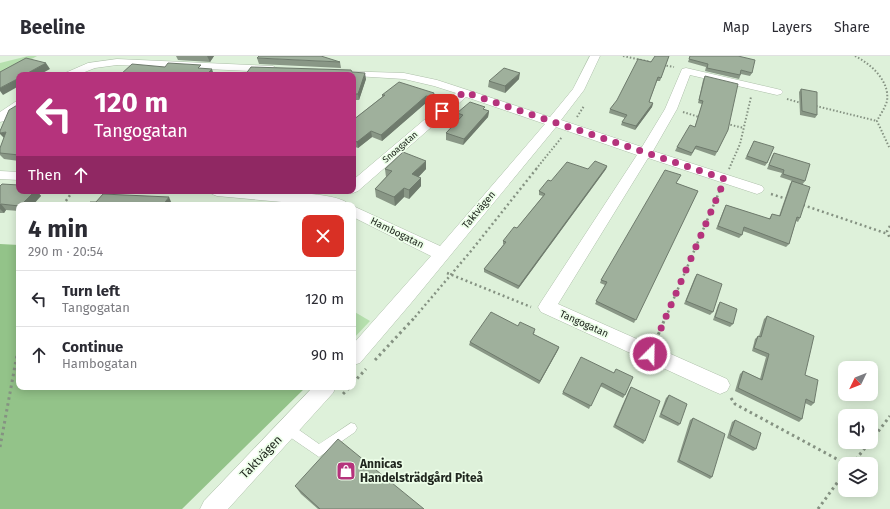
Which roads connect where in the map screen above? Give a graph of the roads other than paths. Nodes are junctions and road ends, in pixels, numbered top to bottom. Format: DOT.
graph roads {
  1 [pos="595,56"];
  2 [pos="287,70"];
  3 [pos="237,71"];
  4 [pos="74,72"];
  5 [pos="356,73"];
  6 [pos="464,92"];
  7 [pos="777,92"];
  8 [pos="16,107"];
  9 [pos="0,118"];
  10 [pos="553,122"];
  11 [pos="644,153"];
  12 [pos="0,175"];
  13 [pos="16,176"];
  14 [pos="356,185"];
  15 [pos="757,189"];
  16 [pos="245,194"];
  17 [pos="347,194"];
  18 [pos="320,202"];
  19 [pos="341,202"];
  20 [pos="356,213"];
  21 [pos="437,260"];
  22 [pos="356,354"];
  23 [pos="720,385"];
  24 [pos="323,390"];
  25 [pos="351,428"];
  26 [pos="288,429"];
  27 [pos="212,509"];
  1 -- 10 [label="street, Taktvägen"];
  2 -- 3 [label="street"];
  3 -- 4 [label="street"];
  5 -- 6 [label="street"];
  6 -- 10 [label="street"];
  6 -- 14 [label="street, Snoagatan"];
  7 -- 11 [label="street, Tangogatan"];
  8 -- 9 [label="street"];
  10 -- 11 [label="street"];
  10 -- 21 [label="street, Taktvägen"];
  11 -- 15 [label="street"];
  11 -- 23 [label="street, Tangogatan"];
  12 -- 13 [label="street"];
  16 -- 18 [label="street"];
  17 -- 19 [label="street"];
  20 -- 21 [label="street, Hambogatan"];
  21 -- 22 [label="street, Taktvägen"];
  24 -- 26 [label="street, Taktvägen"];
  25 -- 26 [label="lane"];
  26 -- 27 [label="street, Taktvägen"];
}
